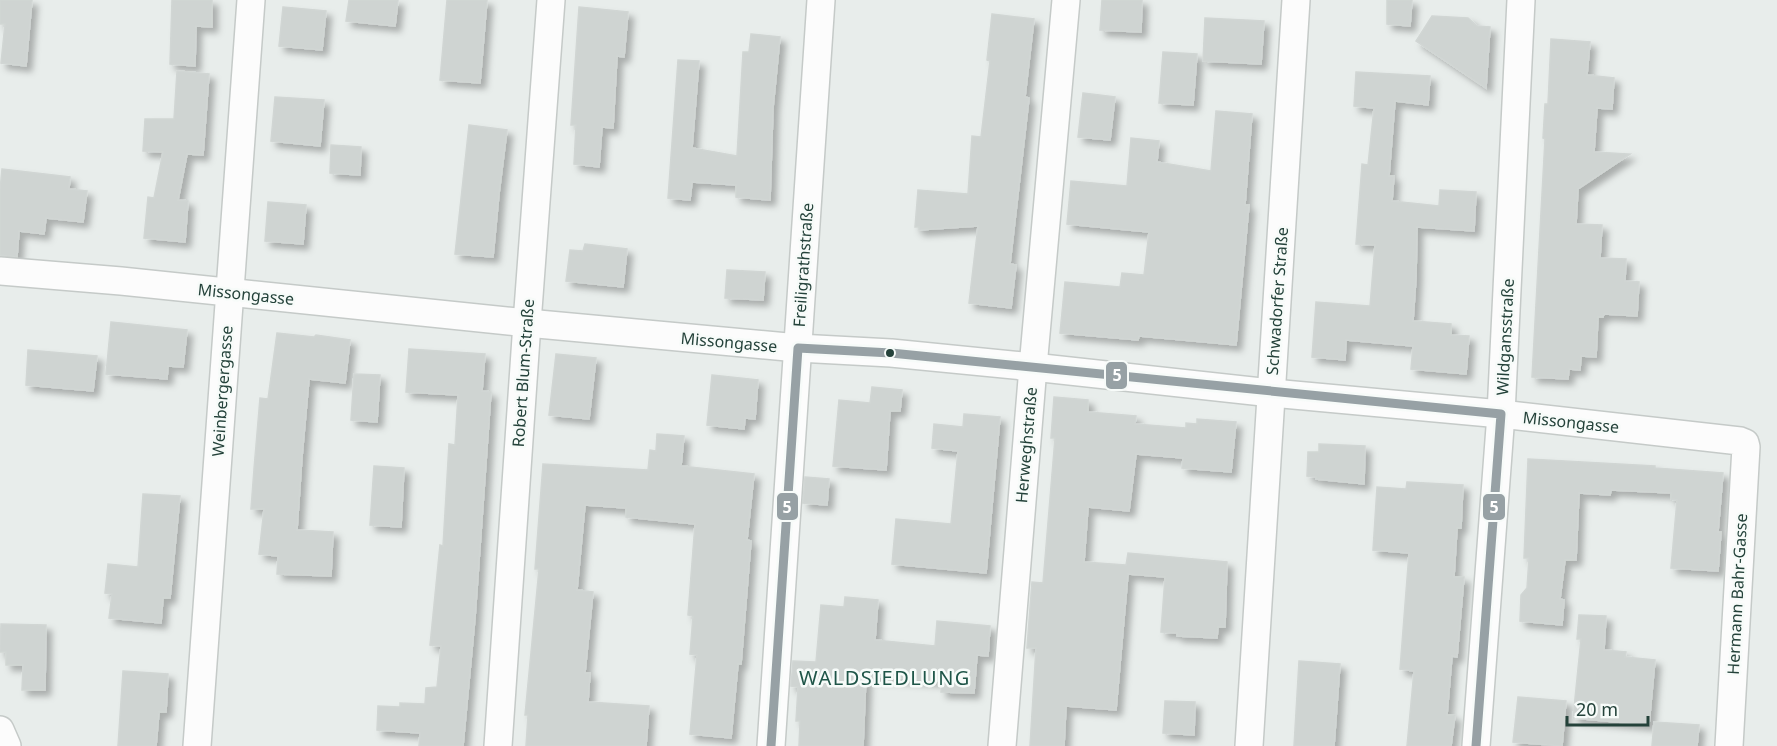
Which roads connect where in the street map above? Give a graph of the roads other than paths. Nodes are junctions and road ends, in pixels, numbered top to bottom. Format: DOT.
graph roads {
  1 [pos="251,0"];
  2 [pos="551,0"];
  3 [pos="821,0"];
  4 [pos="1066,0"];
  5 [pos="1296,0"];
  6 [pos="1521,0"];
  7 [pos="0,271"];
  8 [pos="229,293"];
  9 [pos="526,323"];
  10 [pos="798,348"];
  11 [pos="1033,367"];
  12 [pos="1272,393"];
  13 [pos="1501,414"];
  14 [pos="1745,443"];
  15 [pos="0,730"];
  16 [pos="7,746"];
  17 [pos="197,746"];
  18 [pos="498,746"];
  19 [pos="771,746"];
  20 [pos="1002,746"];
  21 [pos="1249,746"];
  22 [pos="1476,746"];
  23 [pos="1729,746"];
  1 -- 8 [label="street, Weinbergergasse"];
  2 -- 9 [label="street, Robert Blum-Straße"];
  3 -- 10 [label="street, Freiligrathstraße"];
  4 -- 11 [label="street, Herweghstraße"];
  5 -- 12 [label="street, Schwadorfer Straße"];
  6 -- 13 [label="street, Wildgansstraße"];
  7 -- 8 [label="street, Missongasse"];
  8 -- 9 [label="street, Missongasse"];
  8 -- 17 [label="street, Weinbergergasse"];
  9 -- 10 [label="street, Missongasse"];
  9 -- 18 [label="street, Robert Blum-Straße"];
  10 -- 11 [label="street, Missongasse"];
  10 -- 19 [label="street, Freiligrathstraße"];
  11 -- 12 [label="street, Missongasse"];
  11 -- 20 [label="street, Herweghstraße"];
  12 -- 13 [label="street, Missongasse"];
  12 -- 21 [label="street, Schwadorfer Straße"];
  13 -- 14 [label="street, Missongasse"];
  13 -- 22 [label="street, Wildgansstraße"];
  14 -- 23 [label="street, Hermann Bahr-Gasse"];
  15 -- 16 [label="street"];
}
